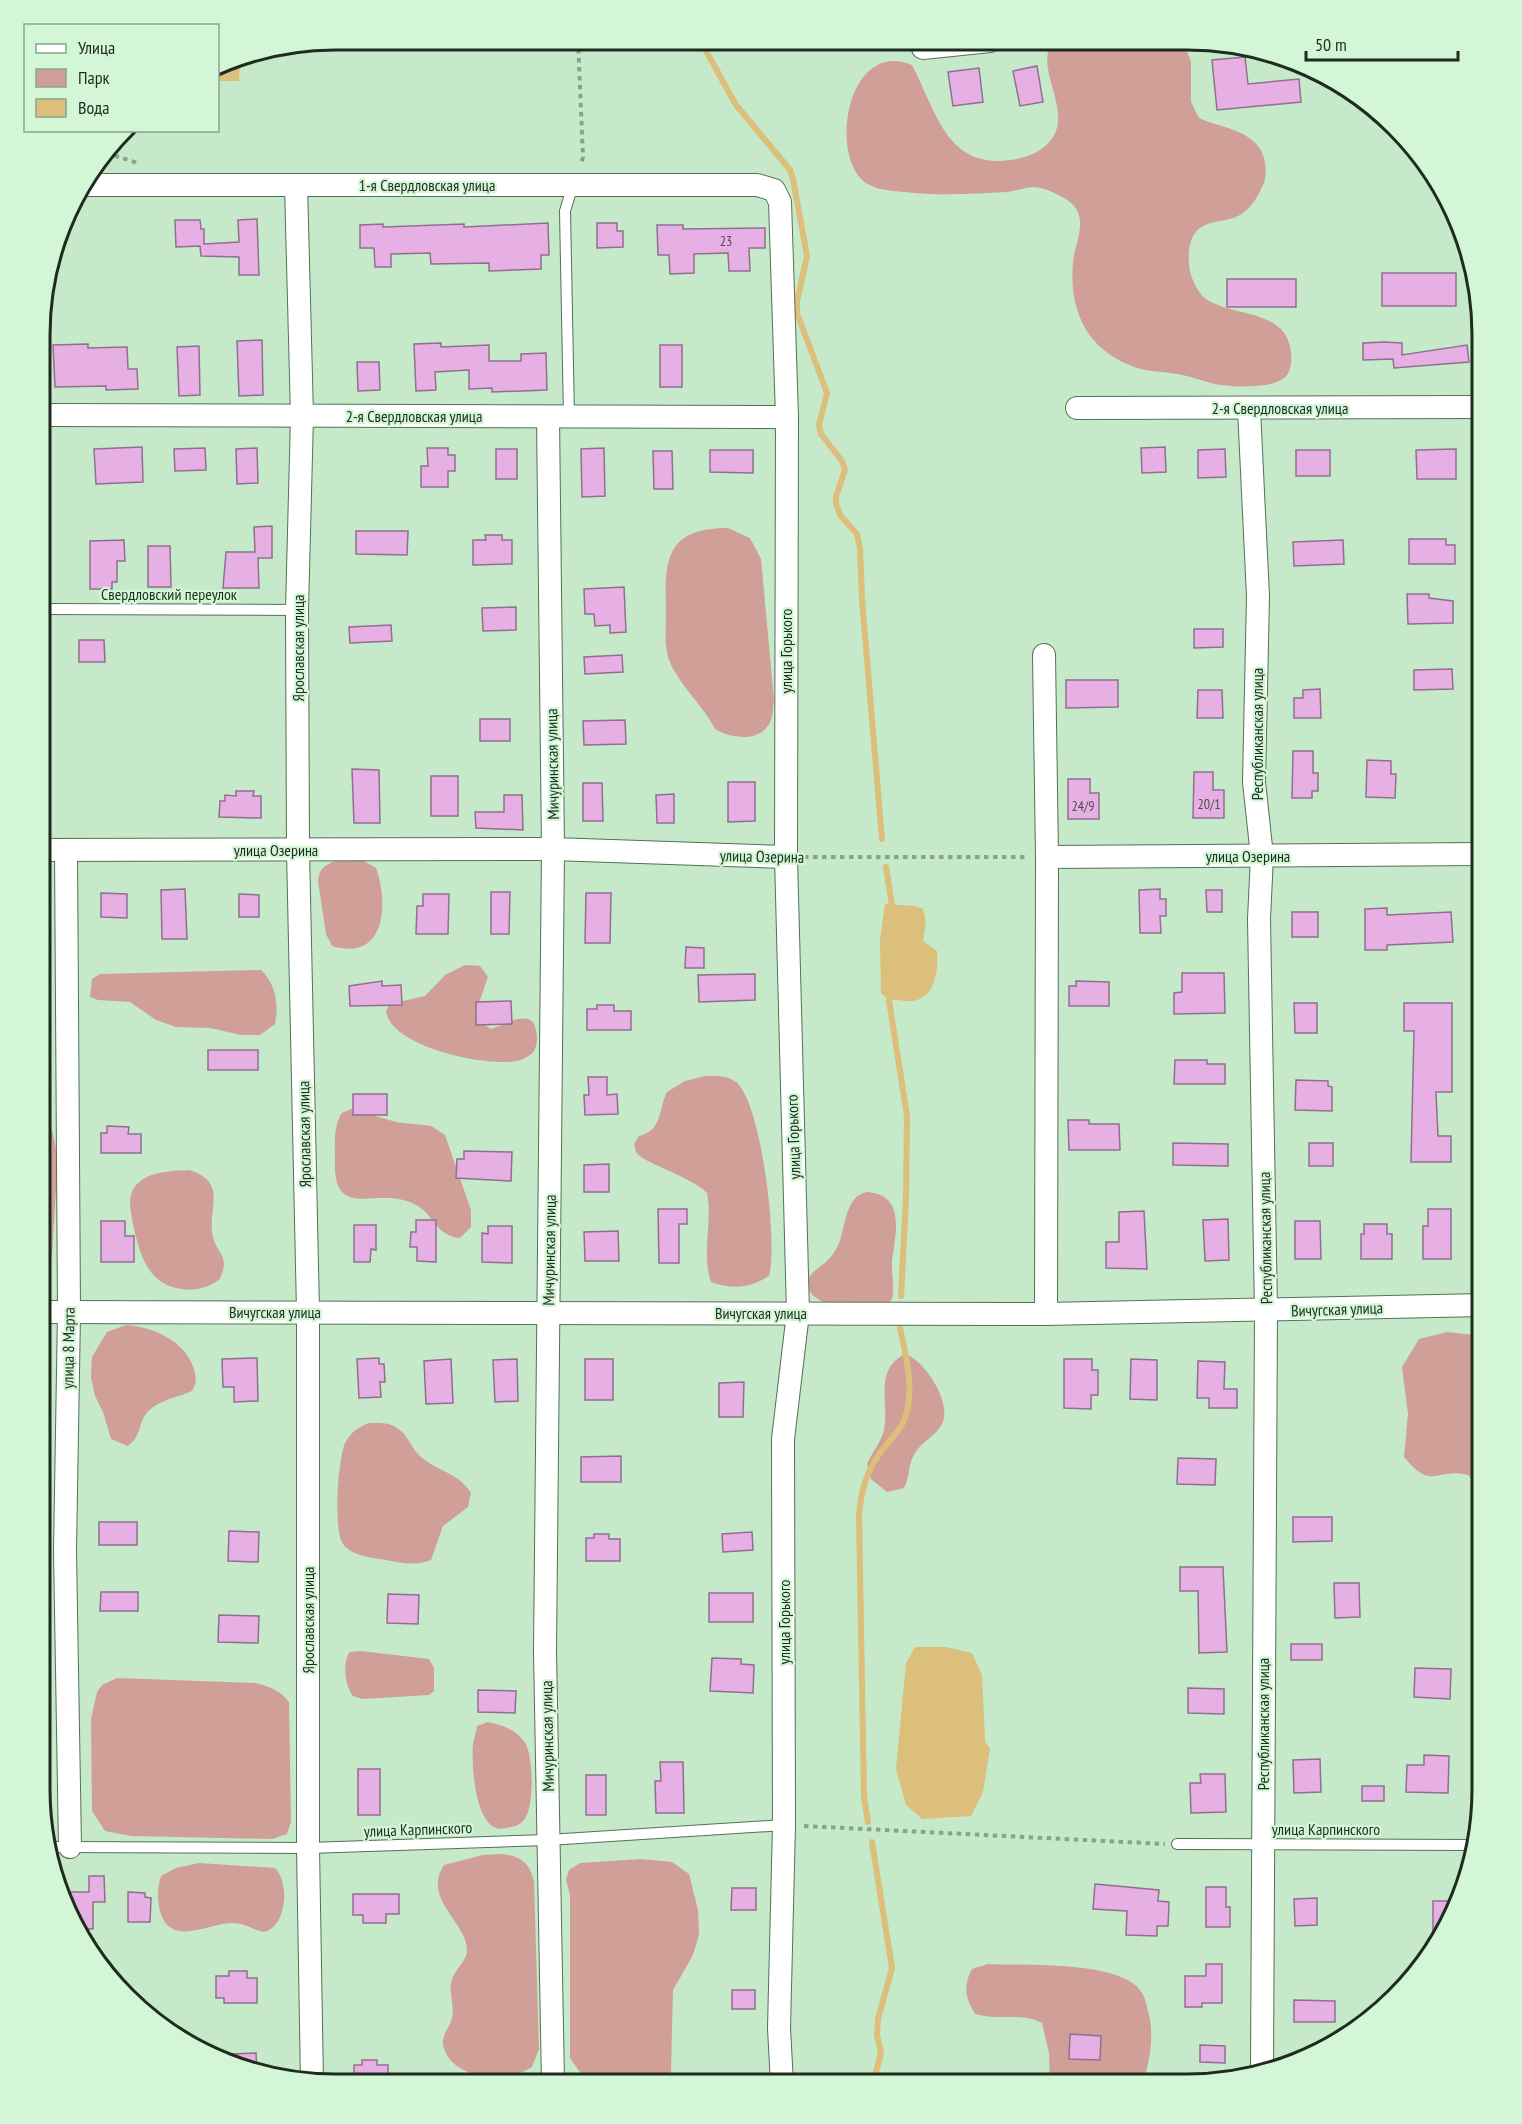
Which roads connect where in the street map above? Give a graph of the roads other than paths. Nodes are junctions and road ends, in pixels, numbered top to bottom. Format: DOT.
graph roads {
  1 [pos="92,185"];
  2 [pos="296,185"];
  3 [pos="573,185"];
  4 [pos="774,190"];
  5 [pos="1472,407"];
  6 [pos="1077,408"];
  7 [pos="1249,409"];
  8 [pos="50,415"];
  9 [pos="302,416"];
  10 [pos="558,417"];
  11 [pos="787,417"];
  12 [pos="50,609"];
  13 [pos="297,610"];
  14 [pos="1044,655"];
  15 [pos="553,849"];
  16 [pos="50,850"];
  17 [pos="66,850"];
  18 [pos="298,850"];
  19 [pos="1472,854"];
  20 [pos="1262,856"];
  21 [pos="786,857"];
  22 [pos="1047,857"];
  23 [pos="1472,1305"];
  24 [pos="1266,1311"];
  25 [pos="50,1312"];
  26 [pos="69,1312"];
  27 [pos="308,1312"];
  28 [pos="548,1312"];
  29 [pos="798,1313"];
  30 [pos="1046,1314"];
  31 [pos="784,1825"];
  32 [pos="548,1840"];
  33 [pos="1262,1843"];
  34 [pos="1177,1844"];
  35 [pos="1467,1845"];
  36 [pos="61,1847"];
  37 [pos="308,1848"];
  38 [pos="1262,2065"];
  39 [pos="312,2074"];
  40 [pos="553,2074"];
  41 [pos="782,2074"];
  1 -- 2 [label="street, 1-я Свердловская улица"];
  2 -- 3 [label="street, 1-я Свердловская улица"];
  2 -- 9 [label="street, Ярославская улица"];
  3 -- 4 [label="street, 1-я Свердловская улица"];
  3 -- 10 [label="lane"];
  4 -- 11 [label="street, улица Горького"];
  5 -- 7 [label="street, 2-я Свердловская улица"];
  6 -- 7 [label="street, 2-я Свердловская улица"];
  7 -- 20 [label="street, Республиканская улица"];
  8 -- 9 [label="street, 2-я Свердловская улица"];
  9 -- 10 [label="street, 2-я Свердловская улица"];
  9 -- 13 [label="street, Ярославская улица"];
  10 -- 11 [label="street, 2-я Свердловская улица"];
  10 -- 15 [label="street, Мичуринская улица"];
  11 -- 21 [label="street, улица Горького"];
  12 -- 13 [label="lane, Свердловский переулок"];
  13 -- 18 [label="street, Ярославская улица"];
  14 -- 22 [label="street"];
  15 -- 18 [label="street, улица Озерина"];
  15 -- 21 [label="street, улица Озерина"];
  15 -- 28 [label="street, Мичуринская улица"];
  16 -- 17 [label="street, улица Озерина"];
  17 -- 18 [label="street, улица Озерина"];
  17 -- 26 [label="street, улица 8 Марта"];
  18 -- 27 [label="street, Ярославская улица"];
  19 -- 20 [label="street, улица Озерина"];
  20 -- 22 [label="street, улица Озерина"];
  20 -- 24 [label="street, Республиканская улица"];
  21 -- 29 [label="street, улица Горького"];
  22 -- 30 [label="street"];
  23 -- 24 [label="street, Вичугская улица"];
  24 -- 30 [label="street, Вичугская улица"];
  24 -- 33 [label="street, Республиканская улица"];
  25 -- 26 [label="street, Вичугская улица"];
  26 -- 27 [label="street, Вичугская улица"];
  26 -- 36 [label="street, улица 8 Марта"];
  27 -- 28 [label="street, Вичугская улица"];
  27 -- 37 [label="street, Ярославская улица"];
  28 -- 29 [label="street, Вичугская улица"];
  28 -- 32 [label="street, Мичуринская улица"];
  29 -- 30 [label="street, Вичугская улица"];
  29 -- 31 [label="street, улица Горького"];
  31 -- 32 [label="lane, улица Карпинского"];
  31 -- 41 [label="street, улица Горького"];
  32 -- 37 [label="lane, улица Карпинского"];
  32 -- 40 [label="street, Мичуринская улица"];
  33 -- 34 [label="lane, улица Карпинского"];
  33 -- 35 [label="lane, улица Карпинского"];
  33 -- 38 [label="street, Республиканская улица"];
  36 -- 37 [label="lane, улица Карпинского"];
  37 -- 39 [label="street, Ярославская улица"];
}
